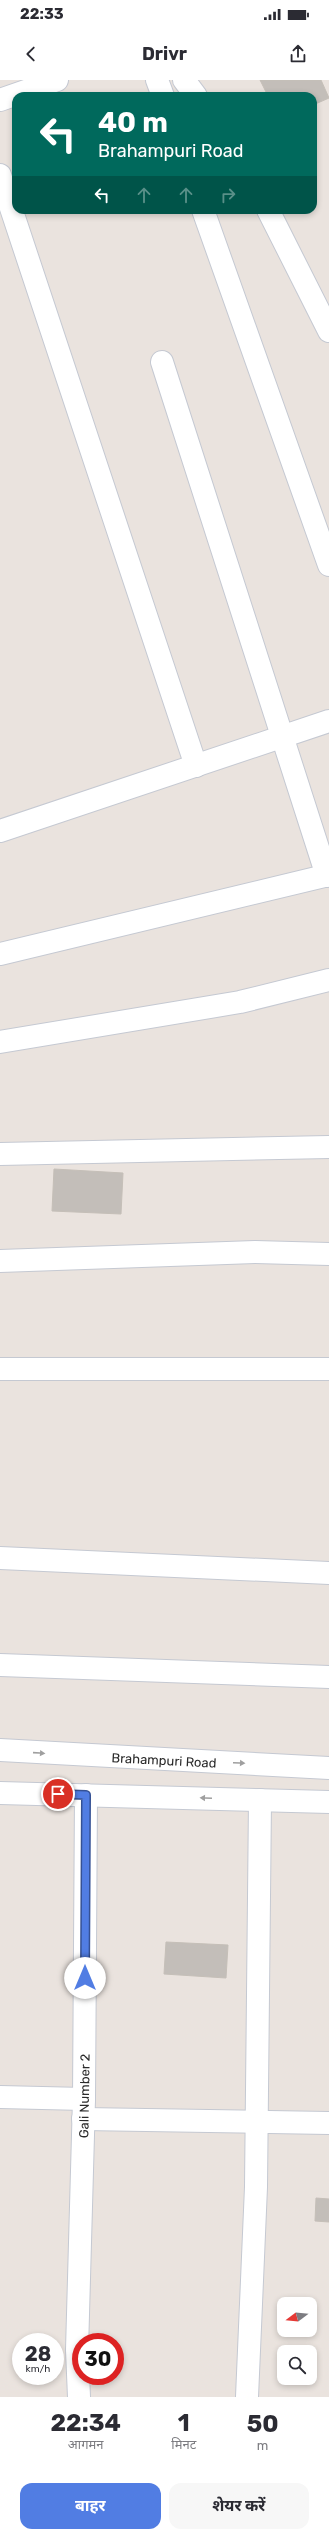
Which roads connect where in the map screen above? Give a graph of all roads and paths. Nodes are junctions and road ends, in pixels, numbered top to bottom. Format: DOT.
graph roads {
  1 [pos="157,80"];
  2 [pos="184,80"];
  3 [pos="47,82"];
  4 [pos="21,92"];
  5 [pos="162,92"];
  6 [pos="193,92"];
  7 [pos="12,95"];
  8 [pos="0,100"];
  9 [pos="0,175"];
  10 [pos="12,211"];
  11 [pos="13,214"];
  12 [pos="204,214"];
  13 [pos="270,214"];
  14 [pos="329,331"];
  15 [pos="162,362"];
  16 [pos="329,565"];
  17 [pos="329,721"];
  18 [pos="283,737"];
  19 [pos="196,766"];
  20 [pos="0,831"];
  21 [pos="328,876"];
  22 [pos="0,954"];
  23 [pos="329,980"];
  24 [pos="0,1042"];
  25 [pos="329,1147"];
  26 [pos="0,1154"];
  27 [pos="329,1254"];
  28 [pos="0,1261"];
  29 [pos="329,1368"];
  30 [pos="0,1369"];
  31 [pos="0,1558"];
  32 [pos="329,1573"];
  33 [pos="0,1665"];
  34 [pos="329,1677"];
  35 [pos="0,1750"];
  36 [pos="320,1768"];
  37 [pos="0,1793"];
  38 [pos="86,1795"];
  39 [pos="260,1800"];
  40 [pos="307,1801"];
  41 [pos="329,1802"];
  42 [pos="0,2097"];
  43 [pos="84,2109"];
  44 [pos="256,2121"];
  45 [pos="329,2123"];
  46 [pos="79,2397"];
  47 [pos="247,2397"];
  1 -- 5 [label="street"];
  2 -- 6 [label="street"];
  3 -- 4 [label="street"];
  7 -- 8 [label="street"];
  9 -- 10 [label="street"];
  11 -- 19 [label="street"];
  12 -- 16 [label="street"];
  13 -- 14 [label="street"];
  15 -- 18 [label="street"];
  17 -- 18 [label="street"];
  18 -- 19 [label="street"];
  18 -- 21 [label="street"];
  19 -- 20 [label="street"];
  21 -- 22 [label="street"];
  23 -- 24 [label="street"];
  25 -- 26 [label="street"];
  27 -- 28 [label="street"];
  29 -- 30 [label="street"];
  31 -- 32 [label="street"];
  33 -- 34 [label="street"];
  35 -- 36 [label="street, Brahampuri Road, one-way"];
  36 -- 40 [label="street"];
  37 -- 38 [label="street"];
  39 -- 38 [label="street, one-way"];
  38 -- 43 [label="street, Gali Number 2"];
  39 -- 40 [label="street"];
  39 -- 44 [label="street"];
  40 -- 41 [label="street"];
  42 -- 43 [label="street"];
  43 -- 44 [label="street"];
  43 -- 46 [label="street, Gali Number 2"];
  44 -- 45 [label="street"];
  44 -- 47 [label="street"];
}
